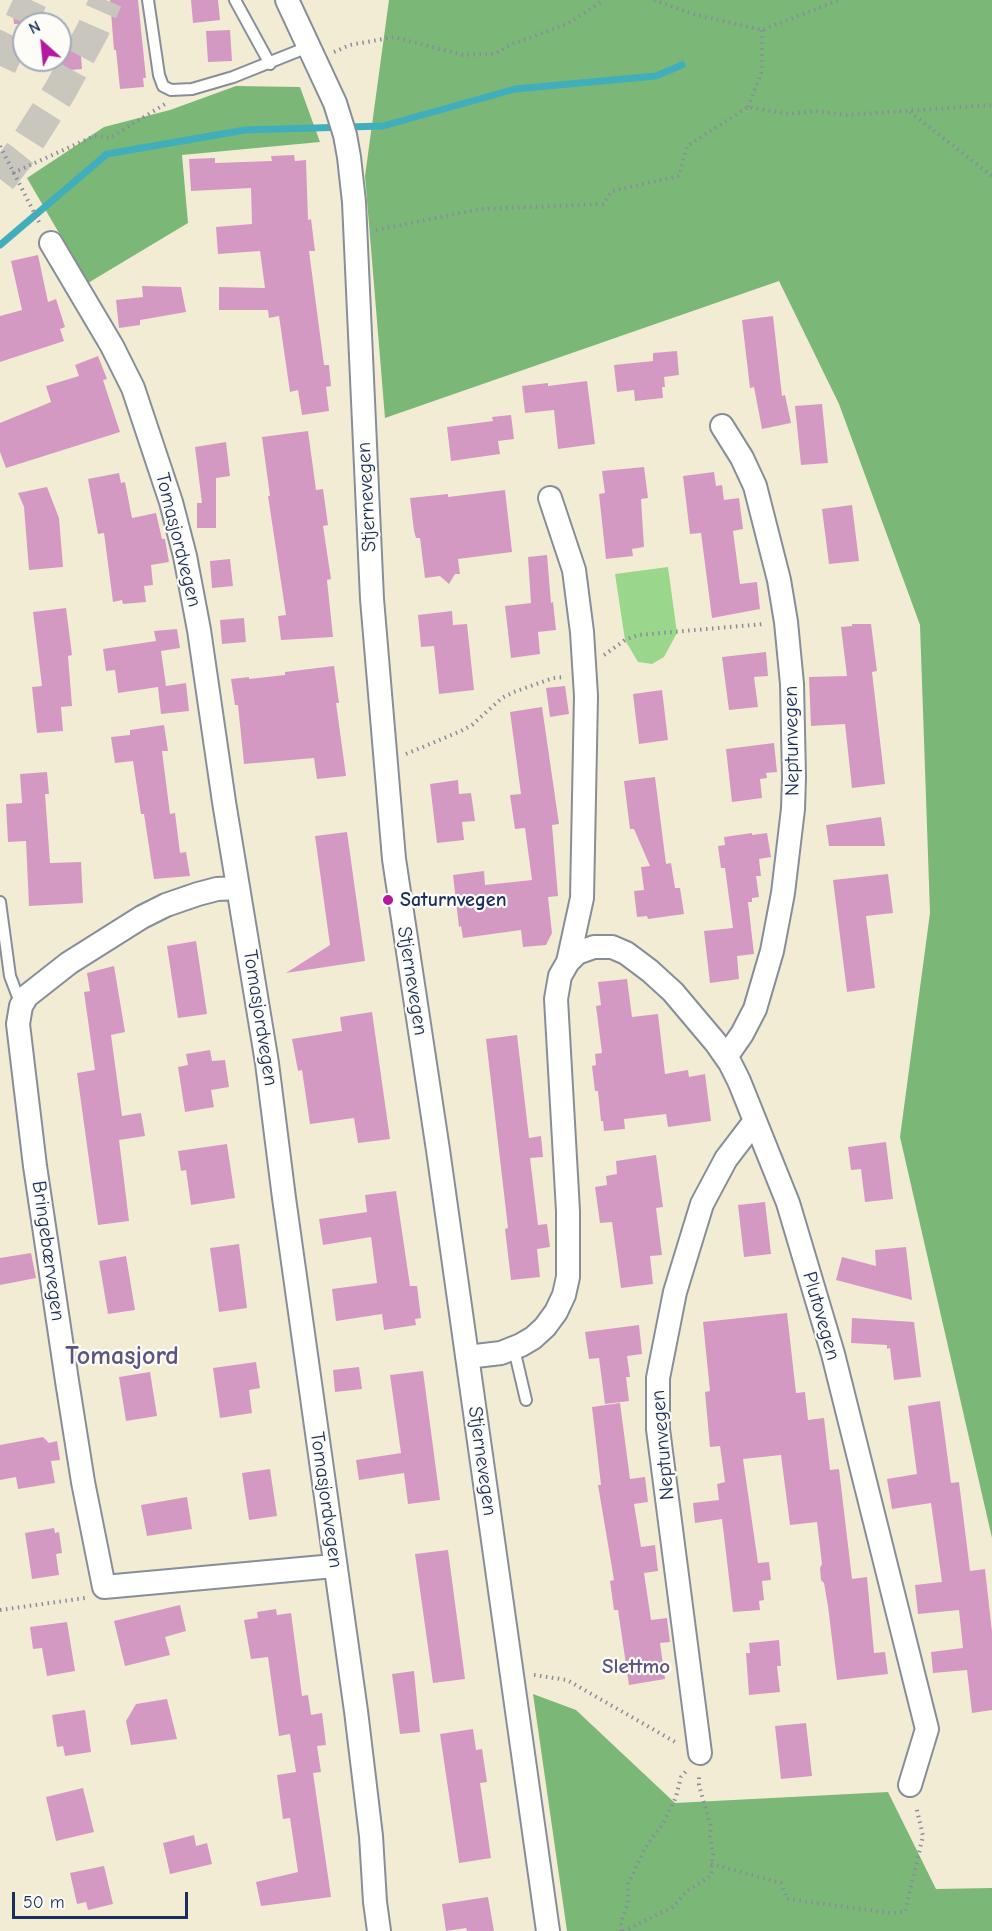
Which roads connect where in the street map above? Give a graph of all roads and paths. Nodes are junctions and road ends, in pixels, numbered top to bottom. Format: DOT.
graph roads {
  1 [pos="148,0"];
  2 [pos="235,0"];
  3 [pos="287,0"];
  4 [pos="603,0"];
  5 [pos="654,0"];
  6 [pos="839,0"];
  7 [pos="762,30"];
  8 [pos="312,54"];
  9 [pos="270,64"];
  10 [pos="187,90"];
  11 [pos="992,105"];
  12 [pos="748,107"];
  13 [pos="910,112"];
  14 [pos="0,146"];
  15 [pos="13,173"];
  16 [pos="992,176"];
  17 [pos="355,234"];
  18 [pos="51,243"];
  19 [pos="722,426"];
  20 [pos="550,498"];
  21 [pos="786,622"];
  22 [pos="584,665"];
  23 [pos="553,678"];
  24 [pos="385,762"];
  25 [pos="238,888"];
  26 [pos="0,902"];
  27 [pos="568,962"];
  28 [pos="21,1006"];
  29 [pos="726,1057"];
  30 [pos="755,1121"];
  31 [pos="514,1349"];
  32 [pos="467,1357"];
  33 [pos="526,1400"];
  34 [pos="334,1566"];
  35 [pos="104,1590"];
  36 [pos="0,1610"];
  37 [pos="512,1678"];
  38 [pos="700,1753"];
  39 [pos="910,1785"];
  40 [pos="711,1864"];
  41 [pos="374,1930"];
  42 [pos="548,1931"];
  43 [pos="622,1931"];
  1 -- 10 [label="lane"];
  2 -- 9 [label="lane"];
  3 -- 8 [label="street, Stjernevegen"];
  4 -- 8 [label="path"];
  5 -- 7 [label="path"];
  6 -- 7 [label="path"];
  7 -- 12 [label="path"];
  8 -- 9 [label="lane"];
  8 -- 17 [label="street, Stjernevegen"];
  9 -- 10 [label="lane"];
  10 -- 15 [label="path"];
  11 -- 13 [label="path"];
  12 -- 13 [label="path"];
  12 -- 17 [label="path"];
  13 -- 16 [label="path"];
  14 -- 15 [label="path"];
  15 -- 18 [label="path"];
  17 -- 24 [label="street, Stjernevegen"];
  18 -- 25 [label="street, Tomasjordvegen"];
  19 -- 21 [label="street, Neptunvegen"];
  20 -- 22 [label="street"];
  21 -- 22 [label="path"];
  21 -- 29 [label="street, Neptunvegen"];
  22 -- 27 [label="street"];
  23 -- 24 [label="path"];
  24 -- 32 [label="street, Stjernevegen"];
  25 -- 28 [label="street"];
  25 -- 34 [label="street, Tomasjordvegen"];
  26 -- 28 [label="lane"];
  27 -- 29 [label="street, Plutovegen"];
  27 -- 31 [label="street"];
  28 -- 35 [label="street, Bringebærvegen"];
  29 -- 30 [label="street, Plutovegen"];
  30 -- 38 [label="street, Neptunvegen"];
  30 -- 39 [label="street, Plutovegen"];
  31 -- 32 [label="street"];
  31 -- 33 [label="lane"];
  32 -- 37 [label="street, Stjernevegen"];
  34 -- 35 [label="street"];
  34 -- 41 [label="street, Tomasjordvegen"];
  35 -- 36 [label="path"];
  37 -- 38 [label="path"];
  37 -- 42 [label="street, Stjernevegen"];
  38 -- 40 [label="path"];
  38 -- 43 [label="path"];
  39 -- 40 [label="path"];
  40 -- 43 [label="path"];
}
